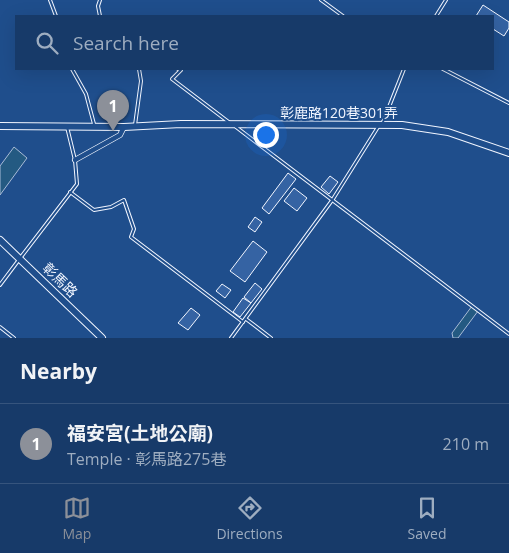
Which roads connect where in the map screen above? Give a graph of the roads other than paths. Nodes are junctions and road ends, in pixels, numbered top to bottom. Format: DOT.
graph roads {
  1 [pos="50,0"];
  2 [pos="100,0"];
  3 [pos="321,0"];
  4 [pos="446,0"];
  5 [pos="56,15"];
  6 [pos="100,15"];
  7 [pos="342,15"];
  8 [pos="437,15"];
  9 [pos="73,70"];
  10 [pos="140,70"];
  11 [pos="181,70"];
  12 [pos="404,70"];
  13 [pos="445,70"];
  14 [pos="509,103"];
  15 [pos="380,124"];
  16 [pos="135,125"];
  17 [pos="233,125"];
  18 [pos="0,126"];
  19 [pos="66,126"];
  20 [pos="95,126"];
  21 [pos="124,127"];
  22 [pos="509,153"];
  23 [pos="75,160"];
  24 [pos="70,192"];
  25 [pos="333,199"];
  26 [pos="0,240"];
  27 [pos="20,258"];
  28 [pos="0,285"];
  29 [pos="246,319"];
  30 [pos="244,322"];
  31 [pos="0,327"];
  32 [pos="509,334"];
  33 [pos="14,338"];
  34 [pos="102,338"];
  35 [pos="231,338"];
  36 [pos="271,338"];
  1 -- 5 [label="lane"];
  2 -- 6 [label="lane"];
  3 -- 7 [label="lane"];
  4 -- 8 [label="lane"];
  9 -- 20 [label="lane"];
  10 -- 16 [label="lane"];
  11 -- 17 [label="lane"];
  12 -- 15 [label="lane"];
  13 -- 14 [label="lane"];
  15 -- 17 [label="street, 彰鹿路120巷301弄"];
  15 -- 22 [label="street, 彰鹿路120巷301弄"];
  15 -- 25 [label="lane"];
  16 -- 17 [label="street, 彰鹿路120巷301弄"];
  16 -- 21 [label="street, 彰鹿路120巷301弄"];
  17 -- 25 [label="lane"];
  18 -- 19 [label="street, 彰鹿路120巷301弄"];
  19 -- 20 [label="street, 彰鹿路120巷301弄"];
  19 -- 23 [label="lane"];
  20 -- 21 [label="street, 彰鹿路120巷301弄"];
  21 -- 23 [label="street"];
  23 -- 24 [label="lane"];
  24 -- 27 [label="lane"];
  24 -- 30 [label="lane"];
  25 -- 29 [label="lane"];
  25 -- 32 [label="lane"];
  26 -- 27 [label="street, 彰馬路"];
  27 -- 28 [label="lane"];
  27 -- 34 [label="street, 彰馬路"];
  29 -- 30 [label="lane"];
  29 -- 36 [label="lane"];
  30 -- 35 [label="lane"];
  31 -- 33 [label="lane"];
}
